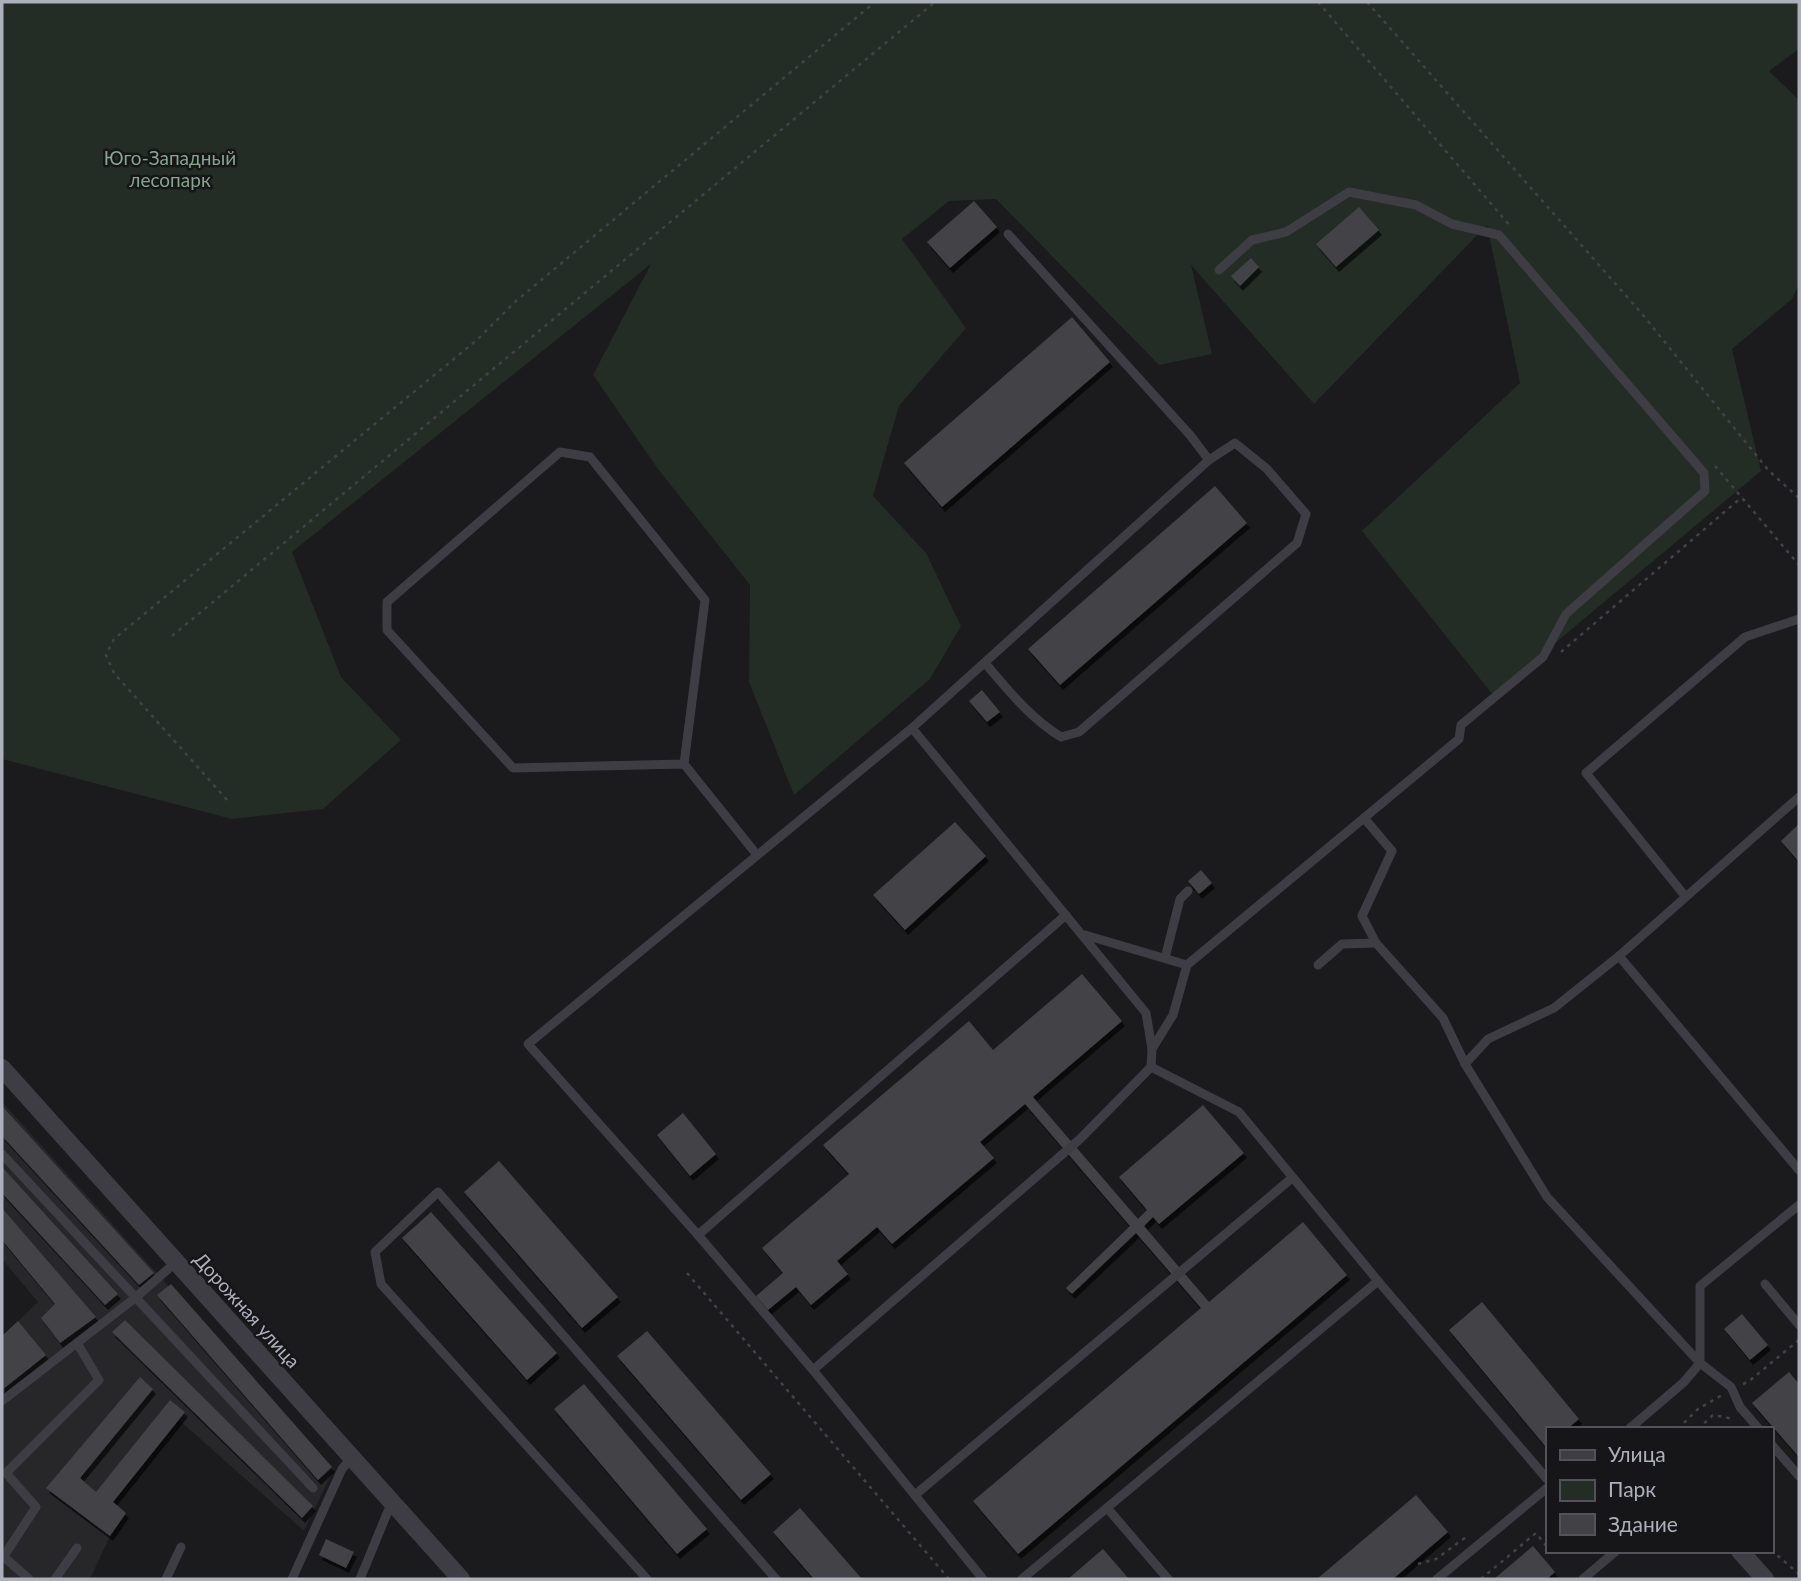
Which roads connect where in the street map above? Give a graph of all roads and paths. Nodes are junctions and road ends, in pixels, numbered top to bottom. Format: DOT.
graph roads {
  1 [pos="875,2"];
  2 [pos="935,2"];
  3 [pos="1367,2"];
  4 [pos="1008,234"];
  5 [pos="1219,270"];
  6 [pos="1209,460"];
  7 [pos="1742,498"];
  8 [pos="1799,498"];
  9 [pos="1799,620"];
  10 [pos="172,636"];
  11 [pos="1553,658"];
  12 [pos="985,663"];
  13 [pos="912,728"];
  14 [pos="684,764"];
  15 [pos="1799,797"];
  16 [pos="227,800"];
  17 [pos="1364,818"];
  18 [pos="757,855"];
  19 [pos="1188,891"];
  20 [pos="1685,897"];
  21 [pos="1066,915"];
  22 [pos="1083,934"];
  23 [pos="1376,943"];
  24 [pos="1619,956"];
  25 [pos="1164,958"];
  26 [pos="1187,965"];
  27 [pos="1318,965"];
  28 [pos="1152,1049"];
  29 [pos="1465,1064"];
  30 [pos="1151,1066"];
  31 [pos="2,1068"];
  32 [pos="2,1154"];
  33 [pos="1799,1170"];
  34 [pos="1292,1178"];
  35 [pos="1799,1205"];
  36 [pos="698,1235"];
  37 [pos="176,1263"];
  38 [pos="687,1273"];
  39 [pos="1378,1281"];
  40 [pos="1765,1284"];
  41 [pos="135,1298"];
  42 [pos="1799,1325"];
  43 [pos="77,1343"];
  44 [pos="1700,1363"];
  45 [pos="813,1370"];
  46 [pos="2,1401"];
  47 [pos="1743,1422"];
  48 [pos="1631,1427"];
  49 [pos="1700,1427"];
  50 [pos="1757,1427"];
  51 [pos="1773,1446"];
  52 [pos="352,1457"];
  53 [pos="1799,1476"];
  54 [pos="1546,1478"];
  55 [pos="313,1488"];
  56 [pos="1546,1489"];
  57 [pos="915,1495"];
  58 [pos="394,1503"];
  59 [pos="1108,1508"];
  60 [pos="1546,1546"];
  61 [pos="181,1547"];
  62 [pos="77,1548"];
  63 [pos="1773,1552"];
  64 [pos="1614,1553"];
  65 [pos="1742,1553"];
  66 [pos="3,1558"];
  67 [pos="1799,1574"];
  68 [pos="29,1579"];
  69 [pos="55,1579"];
  70 [pos="166,1579"];
  71 [pos="292,1579"];
  72 [pos="360,1579"];
  73 [pos="461,1579"];
  74 [pos="647,1579"];
  75 [pos="776,1579"];
  76 [pos="949,1579"];
  77 [pos="983,1579"];
  78 [pos="1022,1579"];
  79 [pos="1168,1579"];
  80 [pos="1437,1579"];
  81 [pos="1481,1579"];
  82 [pos="1583,1579"];
  83 [pos="1765,1579"];
  1 -- 16 [label="path"];
  2 -- 10 [label="path"];
  3 -- 8 [label="path"];
  4 -- 6 [label="lane"];
  5 -- 17 [label="lane"];
  6 -- 12 [label="lane"];
  6 -- 12 [label="lane"];
  7 -- 11 [label="path"];
  9 -- 20 [label="lane"];
  12 -- 13 [label="lane"];
  13 -- 18 [label="lane"];
  13 -- 21 [label="lane"];
  14 -- 14 [label="lane"];
  14 -- 18 [label="lane"];
  15 -- 20 [label="lane"];
  17 -- 23 [label="lane"];
  17 -- 26 [label="lane"];
  18 -- 36 [label="lane"];
  19 -- 25 [label="lane"];
  20 -- 24 [label="lane"];
  21 -- 22 [label="lane"];
  21 -- 36 [label="lane"];
  22 -- 25 [label="lane"];
  22 -- 28 [label="lane"];
  23 -- 27 [label="lane"];
  23 -- 29 [label="lane"];
  24 -- 29 [label="lane"];
  24 -- 33 [label="lane"];
  25 -- 26 [label="lane"];
  26 -- 28 [label="lane"];
  28 -- 30 [label="lane"];
  29 -- 44 [label="lane"];
  30 -- 34 [label="lane"];
  30 -- 45 [label="lane"];
  31 -- 37 [label="street, Дорожная улица"];
  32 -- 41 [label="lane"];
  34 -- 39 [label="lane"];
  34 -- 57 [label="lane"];
  35 -- 44 [label="lane"];
  36 -- 45 [label="lane"];
  37 -- 41 [label="lane"];
  37 -- 52 [label="street, Дорожная улица"];
  38 -- 76 [label="path"];
  39 -- 54 [label="lane"];
  39 -- 59 [label="lane"];
  40 -- 42 [label="lane"];
  41 -- 43 [label="lane"];
  41 -- 55 [label="lane"];
  43 -- 46 [label="lane"];
  43 -- 66 [label="lane"];
  44 -- 48 [label="lane"];
  44 -- 50 [label="lane"];
  45 -- 57 [label="lane"];
  47 -- 49 [label="path"];
  51 -- 53 [label="lane"];
  52 -- 58 [label="street, Дорожная улица"];
  52 -- 71 [label="lane"];
  56 -- 80 [label="lane"];
  57 -- 77 [label="lane"];
  58 -- 72 [label="lane"];
  58 -- 73 [label="street, Дорожная улица"];
  59 -- 78 [label="lane"];
  59 -- 79 [label="lane"];
  60 -- 81 [label="path"];
  61 -- 70 [label="lane"];
  62 -- 69 [label="lane"];
  63 -- 67 [label="path"];
  64 -- 82 [label="lane"];
  65 -- 83 [label="street"];
  66 -- 68 [label="lane"];
  74 -- 75 [label="lane"];
}
